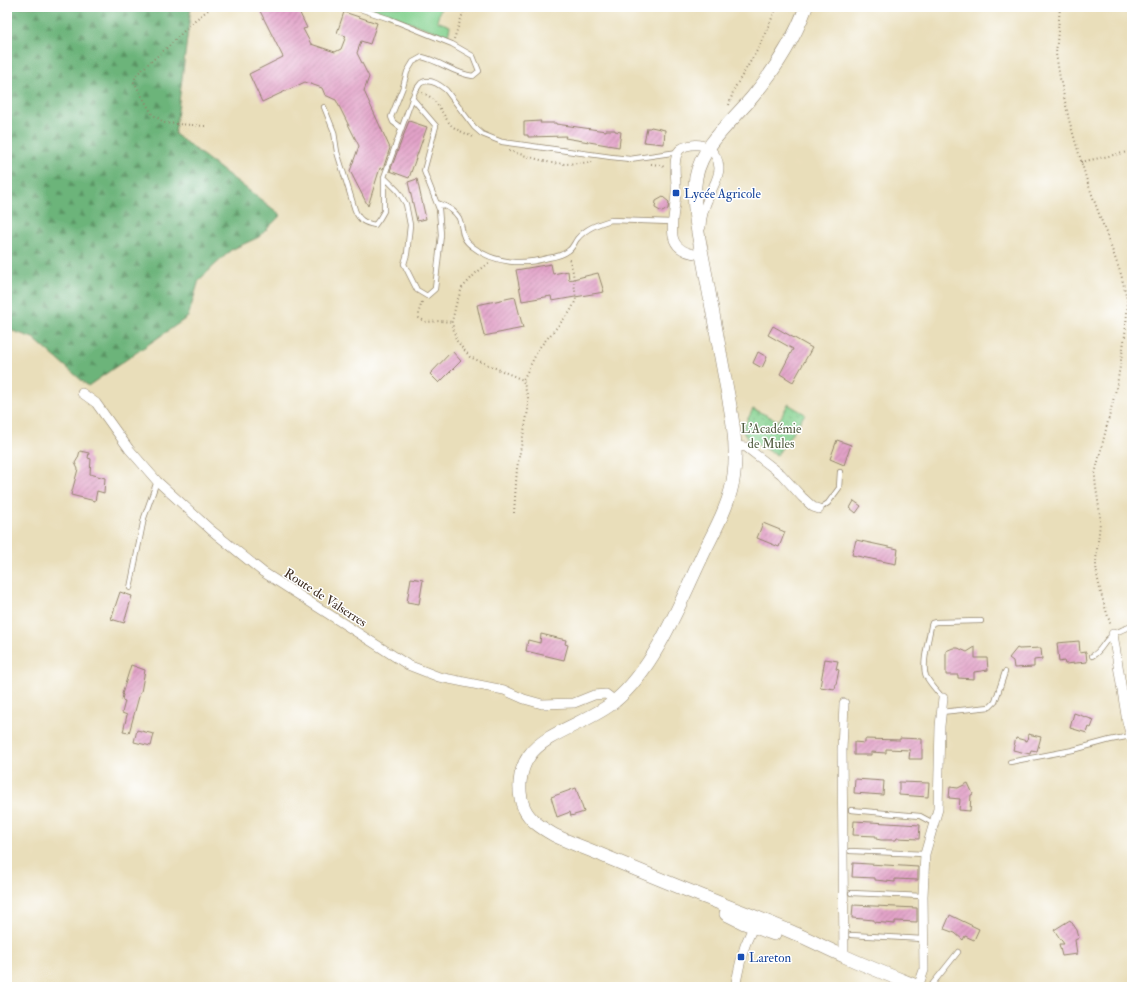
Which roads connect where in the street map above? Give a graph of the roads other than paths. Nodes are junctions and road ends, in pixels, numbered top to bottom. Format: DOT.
graph roads {
  1 [pos="354,7"];
  2 [pos="806,7"];
  3 [pos="412,98"];
  4 [pos="324,107"];
  5 [pos="401,128"];
  6 [pos="708,147"];
  7 [pos="678,152"];
  8 [pos="384,177"];
  9 [pos="437,202"];
  10 [pos="672,222"];
  11 [pos="700,240"];
  12 [pos="702,255"];
  13 [pos="82,393"];
  14 [pos="735,446"];
  15 [pos="840,472"];
  16 [pos="157,481"];
  17 [pos="819,509"];
  18 [pos="130,588"];
  19 [pos="981,621"];
  20 [pos="1132,626"];
  21 [pos="1113,634"];
  22 [pos="1092,656"];
  23 [pos="1006,672"];
  24 [pos="943,698"];
  25 [pos="615,701"];
  26 [pos="844,703"];
  27 [pos="941,712"];
  28 [pos="1132,738"];
  29 [pos="1010,762"];
  30 [pos="851,810"];
  31 [pos="933,823"];
  32 [pos="850,851"];
  33 [pos="925,854"];
  34 [pos="851,893"];
  35 [pos="923,896"];
  36 [pos="752,921"];
  37 [pos="851,935"];
  38 [pos="923,939"];
  39 [pos="958,952"];
  40 [pos="844,956"];
  41 [pos="735,987"];
  42 [pos="919,987"];
  43 [pos="930,987"];
  1 -- 5 [label="lane"];
  2 -- 6 [label="street"];
  3 -- 5 [label="lane"];
  3 -- 7 [label="lane"];
  3 -- 9 [label="lane"];
  4 -- 8 [label="lane"];
  5 -- 8 [label="lane"];
  6 -- 7 [label="street"];
  6 -- 11 [label="street"];
  6 -- 11 [label="street"];
  7 -- 10 [label="street"];
  8 -- 9 [label="lane"];
  9 -- 10 [label="lane"];
  10 -- 12 [label="street"];
  11 -- 12 [label="street"];
  12 -- 14 [label="street"];
  13 -- 16 [label="street, Route de Valserres"];
  14 -- 17 [label="street"];
  14 -- 25 [label="street"];
  15 -- 17 [label="lane"];
  16 -- 18 [label="lane"];
  16 -- 25 [label="street, Route de Valserres"];
  19 -- 24 [label="lane"];
  20 -- 21 [label="lane"];
  21 -- 22 [label="lane"];
  21 -- 28 [label="street"];
  23 -- 27 [label="lane"];
  24 -- 27 [label="street"];
  25 -- 36 [label="street"];
  26 -- 40 [label="street"];
  27 -- 31 [label="street"];
  28 -- 29 [label="lane"];
  30 -- 31 [label="lane"];
  31 -- 33 [label="street"];
  32 -- 33 [label="lane"];
  33 -- 35 [label="street"];
  34 -- 35 [label="lane"];
  35 -- 38 [label="street"];
  36 -- 40 [label="street"];
  36 -- 40 [label="street"];
  36 -- 41 [label="street"];
  37 -- 38 [label="lane"];
  38 -- 42 [label="street"];
  39 -- 43 [label="lane"];
  40 -- 42 [label="street"];
}
